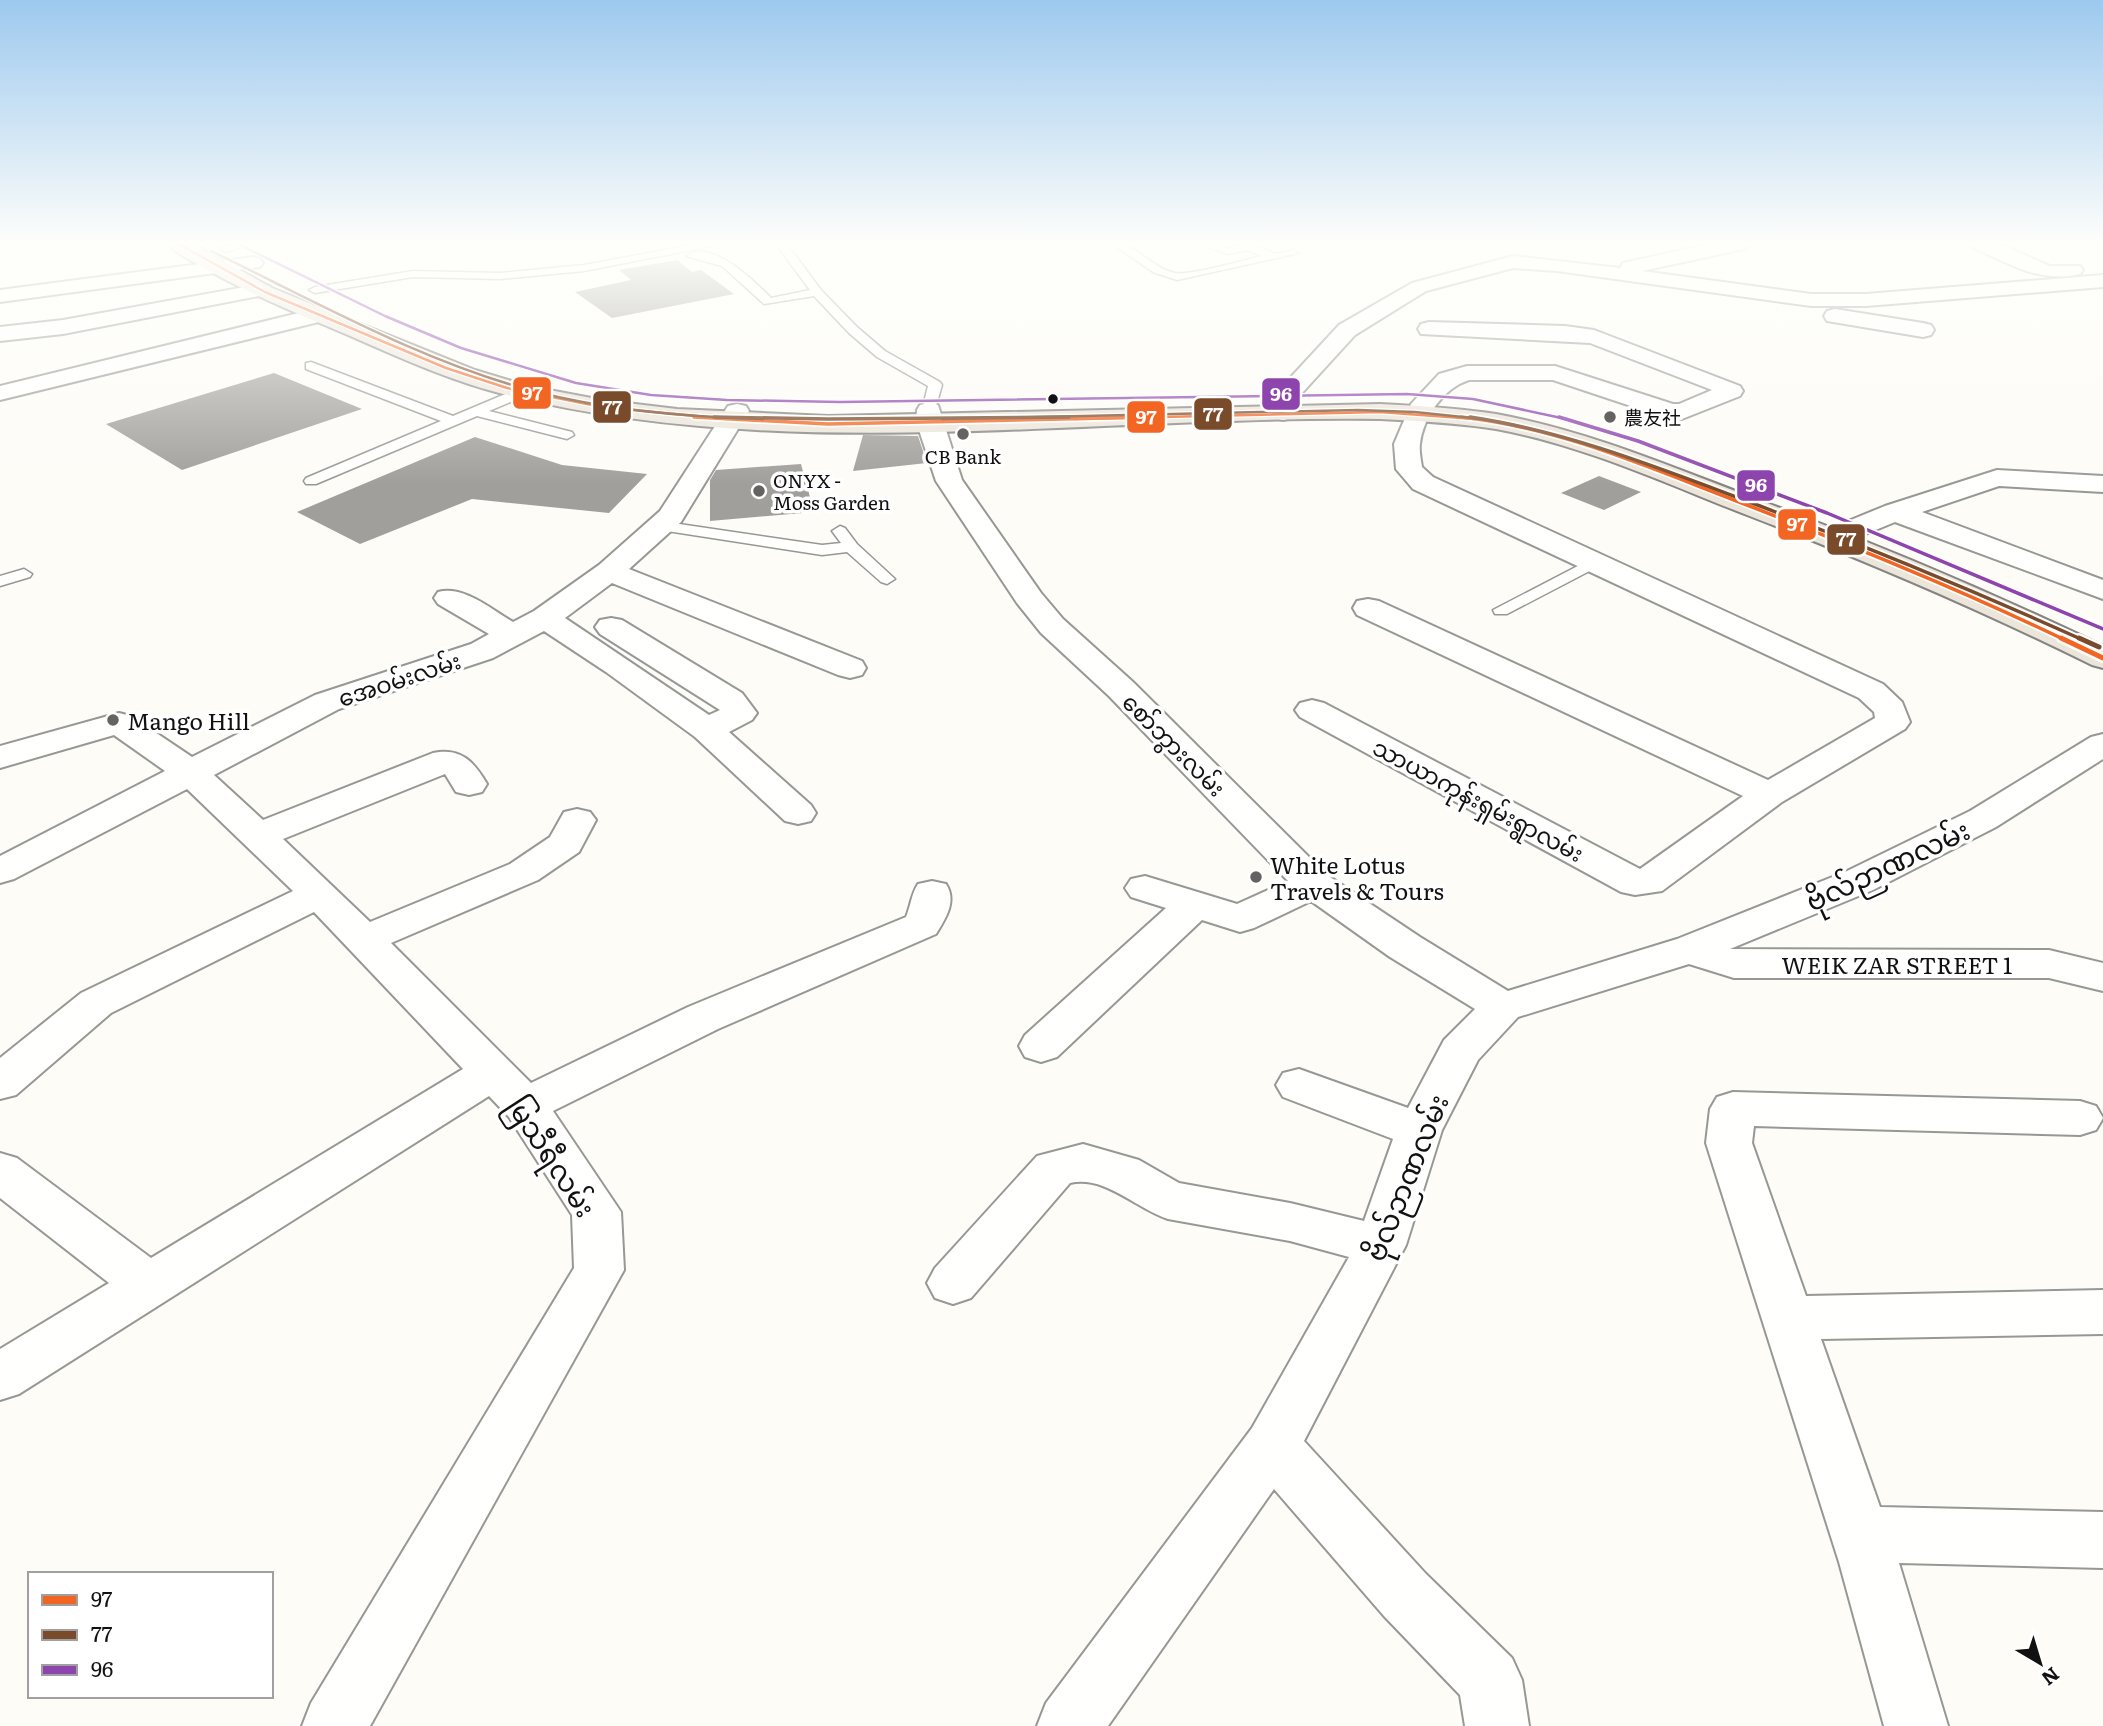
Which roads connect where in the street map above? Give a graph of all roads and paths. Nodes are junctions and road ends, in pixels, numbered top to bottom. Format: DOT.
graph roads {
  1 [pos="82,324"];
  2 [pos="245,324"];
  3 [pos="355,324"];
  4 [pos="375,324"];
  5 [pos="847,324"];
  6 [pos="1358,324"];
  7 [pos="1880,324"];
  8 [pos="1429,329"];
  9 [pos="1923,331"];
  10 [pos="0,334"];
  11 [pos="311,366"];
  12 [pos="522,392"];
  13 [pos="0,393"];
  14 [pos="1281,408"];
  15 [pos="1421,409"];
  16 [pos="479,412"];
  17 [pos="929,416"];
  18 [pos="733,417"];
  19 [pos="455,422"];
  20 [pos="567,435"];
  21 [pos="311,481"];
  22 [pos="2103,484"];
  23 [pos="1895,512"];
  24 [pos="659,526"];
  25 [pos="1851,530"];
  26 [pos="840,531"];
  27 [pos="851,547"];
  28 [pos="1595,562"];
  29 [pos="608,571"];
  30 [pos="24,574"];
  31 [pos="887,579"];
  32 [pos="0,581"];
  33 [pos="2103,590"];
  34 [pos="449,598"];
  35 [pos="1368,608"];
  36 [pos="1500,610"];
  37 [pos="545,618"];
  38 [pos="611,627"];
  39 [pos="513,635"];
  40 [pos="2103,639"];
  41 [pos="2103,657"];
  42 [pos="850,668"];
  43 [pos="1311,710"];
  44 [pos="707,730"];
  45 [pos="2103,744"];
  46 [pos="0,757"];
  47 [pos="190,772"];
  48 [pos="469,784"];
  49 [pos="1769,794"];
  50 [pos="798,813"];
  51 [pos="577,820"];
  52 [pos="257,836"];
  53 [pos="0,870"];
  54 [pos="1313,884"];
  55 [pos="1145,888"];
  56 [pos="932,893"];
  57 [pos="319,894"];
  58 [pos="1194,905"];
  59 [pos="365,939"];
  60 [pos="1692,949"];
  61 [pos="2103,977"];
  62 [pos="1503,1007"];
  63 [pos="1041,1046"];
  64 [pos="0,1083"];
  65 [pos="1299,1085"];
  66 [pos="509,1088"];
  67 [pos="2080,1118"];
  68 [pos="1419,1130"];
  69 [pos="0,1171"];
  70 [pos="1381,1245"];
  71 [pos="953,1283"];
  72 [pos="150,1285"];
  73 [pos="2103,1312"];
  74 [pos="1788,1318"];
  75 [pos="0,1377"];
  76 [pos="1272,1447"];
  77 [pos="1860,1534"];
  78 [pos="2103,1540"];
  79 [pos="334,1726"];
  80 [pos="1069,1726"];
  81 [pos="1497,1726"];
  82 [pos="1916,1726"];
  1 -- 10 [label="street"];
  2 -- 13 [label="street"];
  3 -- 12 [label="highway"];
  4 -- 18 [label="highway"];
  5 -- 17 [label="lane"];
  6 -- 14 [label="street"];
  7 -- 9 [label="street"];
  8 -- 15 [label="street"];
  11 -- 19 [label="lane"];
  12 -- 16 [label="lane"];
  12 -- 18 [label="highway"];
  14 -- 15 [label="highway"];
  14 -- 17 [label="highway"];
  15 -- 25 [label="highway"];
  15 -- 28 [label="street"];
  15 -- 41 [label="highway"];
  16 -- 19 [label="lane"];
  16 -- 20 [label="lane"];
  17 -- 18 [label="highway"];
  17 -- 54 [label="street, စော်ဘွားလမ်း"];
  18 -- 24 [label="street, အေဝမ်းလမ်း"];
  19 -- 21 [label="lane"];
  22 -- 23 [label="street"];
  23 -- 25 [label="street"];
  23 -- 33 [label="street"];
  24 -- 27 [label="lane"];
  24 -- 29 [label="street, အေဝမ်းလမ်း"];
  25 -- 40 [label="highway"];
  26 -- 27 [label="lane"];
  27 -- 31 [label="lane"];
  28 -- 36 [label="lane"];
  28 -- 49 [label="street"];
  29 -- 37 [label="street, အေဝမ်းလမ်း"];
  29 -- 42 [label="street"];
  30 -- 32 [label="lane"];
  34 -- 39 [label="street"];
  35 -- 49 [label="street"];
  37 -- 39 [label="street, အေဝမ်းလမ်း"];
  37 -- 44 [label="street"];
  38 -- 44 [label="street"];
  39 -- 47 [label="street, အေဝမ်းလမ်း"];
  43 -- 49 [label="street, သာယာကုန်းရှမ်းရွာလမ်း"];
  44 -- 50 [label="street"];
  45 -- 60 [label="street, ဗိုလ်ဉာဏလမ်း"];
  46 -- 47 [label="street, မြသီရီလမ်း"];
  47 -- 52 [label="street, မြသီရီလမ်း"];
  47 -- 53 [label="street, အေဝမ်းလမ်း"];
  48 -- 52 [label="street"];
  51 -- 59 [label="street"];
  52 -- 57 [label="street, မြသီရီလမ်း"];
  54 -- 58 [label="street"];
  54 -- 62 [label="street, စော်ဘွားလမ်း"];
  55 -- 58 [label="street"];
  56 -- 66 [label="street"];
  57 -- 59 [label="street, မြသီရီလမ်း"];
  57 -- 64 [label="street"];
  58 -- 63 [label="street"];
  59 -- 66 [label="street, မြသီရီလမ်း"];
  60 -- 61 [label="street, WEIK ZAR STREET 1"];
  60 -- 62 [label="street, ဗိုလ်ဉာဏလမ်း"];
  62 -- 68 [label="street, ဗိုလ်ဉာဏလမ်း"];
  65 -- 68 [label="street"];
  66 -- 72 [label="street"];
  66 -- 79 [label="street, မြသီရီလမ်း"];
  67 -- 74 [label="street"];
  68 -- 70 [label="street, ဗိုလ်ဉာဏလမ်း"];
  69 -- 72 [label="street"];
  70 -- 71 [label="street"];
  70 -- 76 [label="street, ဗိုလ်ဉာဏလမ်း"];
  72 -- 75 [label="street"];
  73 -- 74 [label="street"];
  74 -- 77 [label="street"];
  76 -- 80 [label="street, ဗိုလ်ဉာဏလမ်း"];
  76 -- 81 [label="street"];
  77 -- 78 [label="street"];
  77 -- 82 [label="street"];
}
